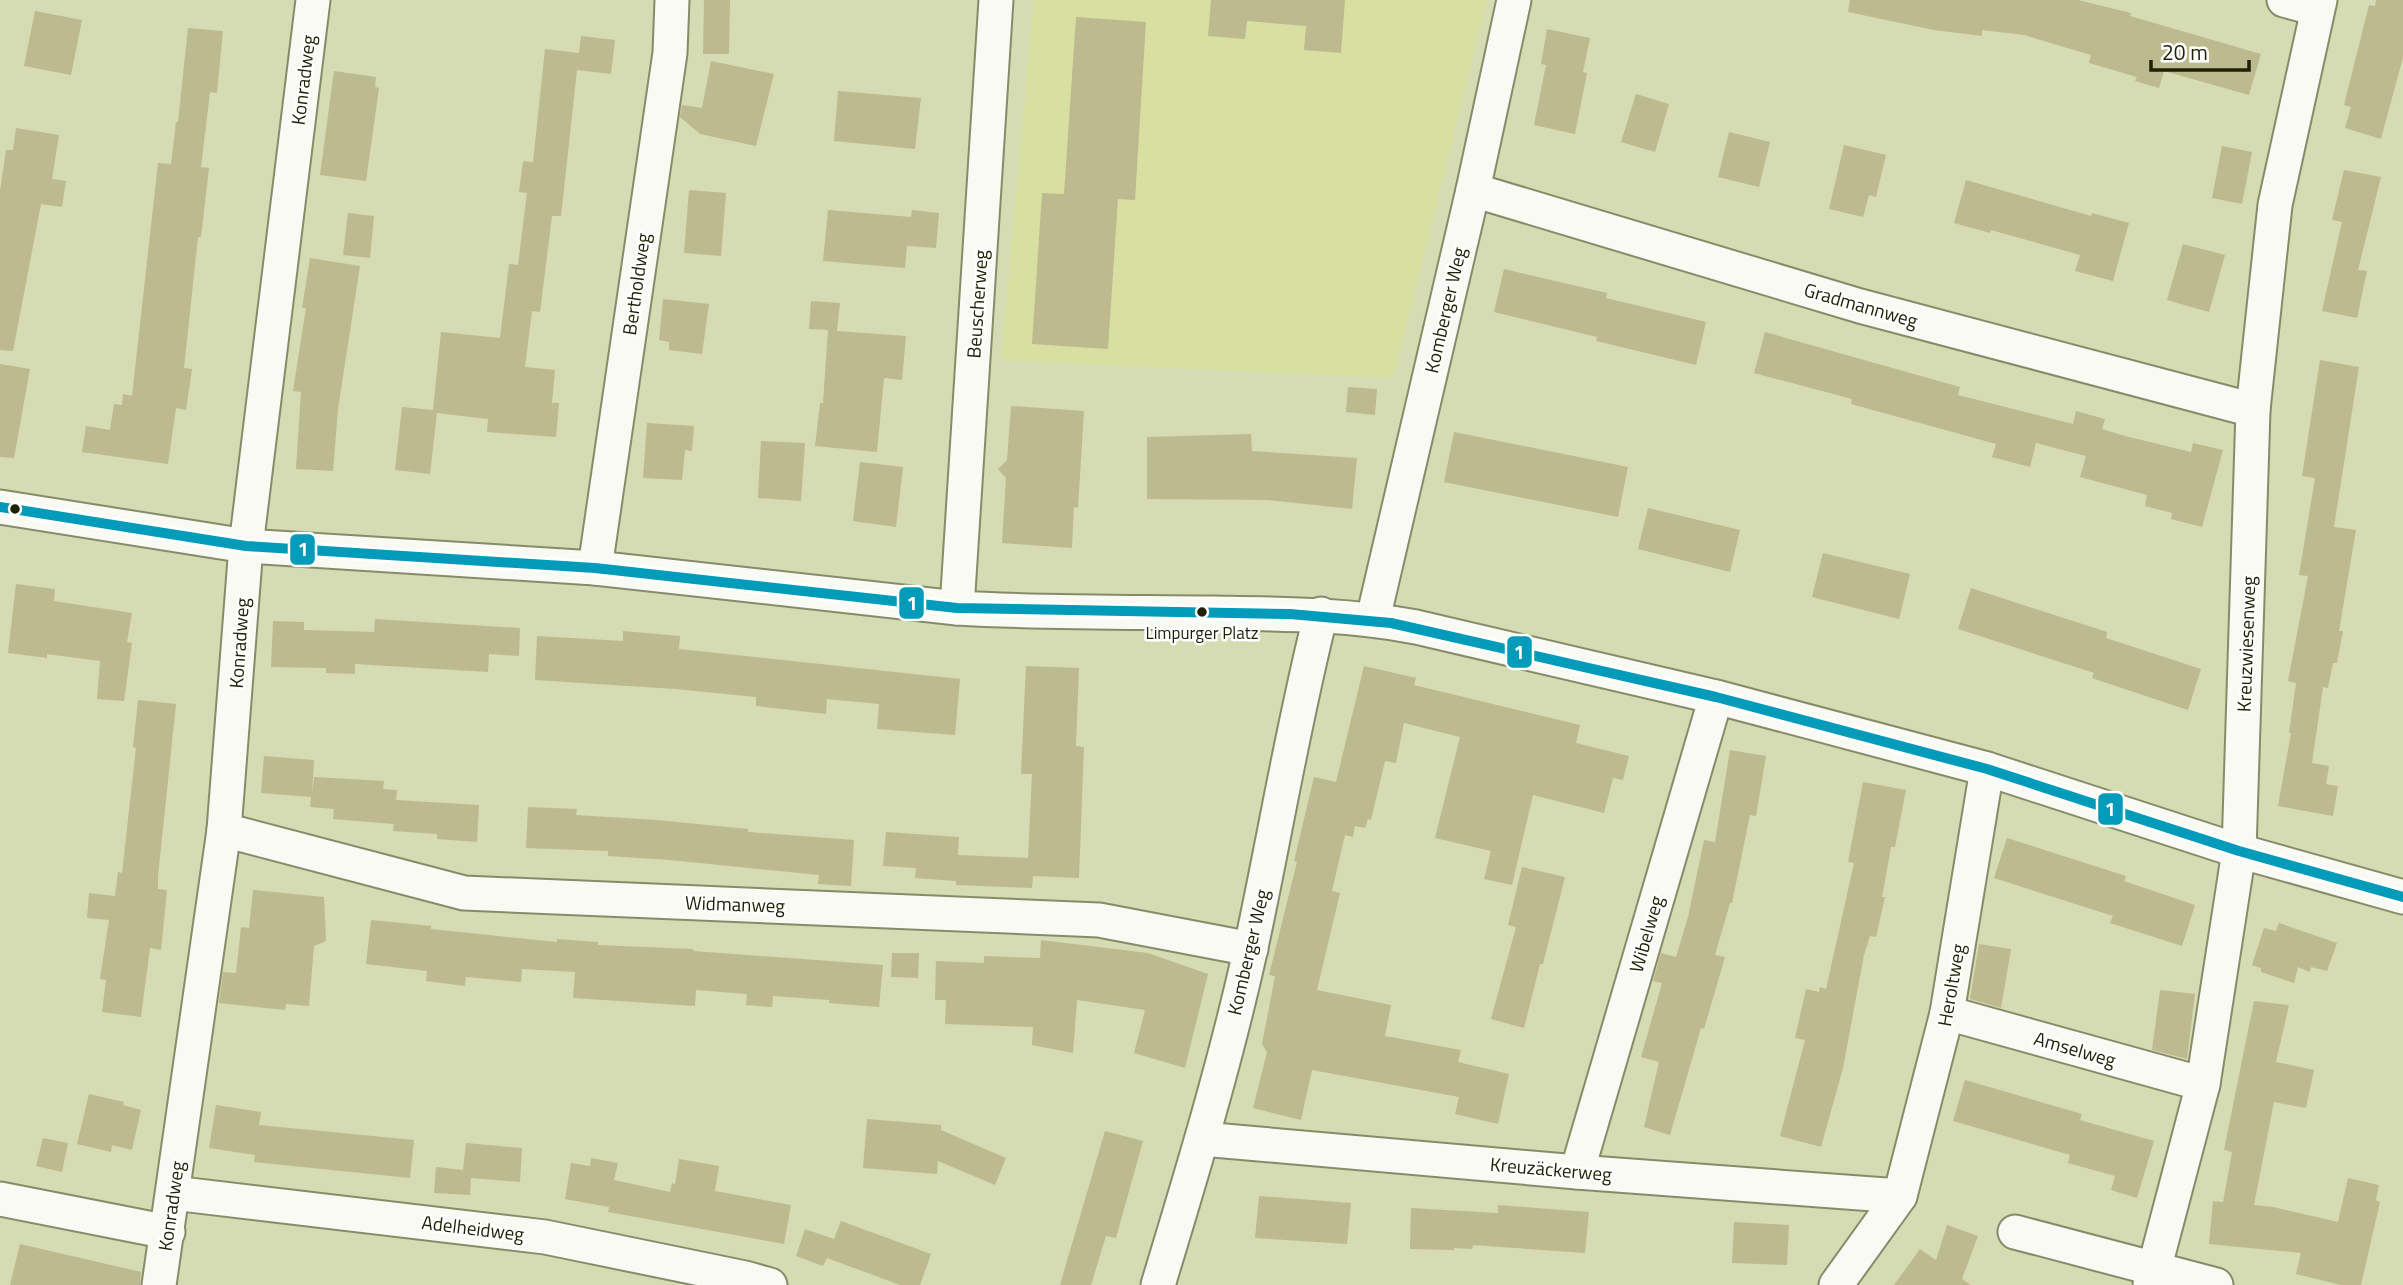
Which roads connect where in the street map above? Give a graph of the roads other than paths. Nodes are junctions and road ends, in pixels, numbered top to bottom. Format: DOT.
graph roads {
  1 [pos="313,0"];
  2 [pos="672,0"];
  3 [pos="996,0"];
  4 [pos="1514,0"];
  5 [pos="2284,0"];
  6 [pos="2319,5"];
  7 [pos="1472,190"];
  8 [pos="2253,410"];
  9 [pos="0,507"];
  10 [pos="246,546"];
  11 [pos="595,568"];
  12 [pos="957,608"];
  13 [pos="1321,614"];
  14 [pos="1373,619"];
  15 [pos="1716,697"];
  16 [pos="1987,769"];
  17 [pos="225,830"];
  18 [pos="2239,851"];
  19 [pos="2403,897"];
  20 [pos="1251,948"];
  21 [pos="1947,1013"];
  22 [pos="2203,1084"];
  23 [pos="1202,1139"];
  24 [pos="1577,1172"];
  25 [pos="173,1193"];
  26 [pos="1900,1196"];
  27 [pos="0,1199"];
  28 [pos="168,1232"];
  29 [pos="2015,1232"];
  30 [pos="2153,1277"];
  31 [pos="159,1285"];
  32 [pos="770,1285"];
  33 [pos="1158,1285"];
  34 [pos="1836,1285"];
  35 [pos="2216,1285"];
  1 -- 10 [label="street, Konradweg"];
  2 -- 11 [label="street, Bertholdweg"];
  3 -- 12 [label="street, Beuscherweg"];
  4 -- 7 [label="street, Komberger Weg"];
  5 -- 6 [label="street"];
  6 -- 8 [label="street, Kreuzwiesenweg"];
  7 -- 8 [label="street, Gradmannweg"];
  7 -- 14 [label="street, Komberger Weg"];
  8 -- 18 [label="street, Kreuzwiesenweg"];
  9 -- 10 [label="street"];
  10 -- 11 [label="street"];
  10 -- 17 [label="street, Konradweg"];
  11 -- 12 [label="street"];
  12 -- 13 [label="street"];
  13 -- 14 [label="street"];
  13 -- 20 [label="street, Komberger Weg"];
  14 -- 15 [label="street"];
  15 -- 16 [label="street"];
  15 -- 24 [label="street, Wibelweg"];
  16 -- 18 [label="street"];
  16 -- 21 [label="street, Heroltweg"];
  17 -- 20 [label="street, Widmanweg"];
  17 -- 25 [label="street, Konradweg"];
  18 -- 19 [label="street"];
  18 -- 22 [label="street, Kreuzwiesenweg"];
  20 -- 23 [label="street, Komberger Weg"];
  21 -- 22 [label="street, Amselweg"];
  21 -- 26 [label="street, Heroltweg"];
  22 -- 30 [label="street, Kreuzwiesenweg"];
  23 -- 24 [label="street, Kreuzäckerweg"];
  23 -- 33 [label="street, Komberger Weg"];
  24 -- 26 [label="street, Kreuzäckerweg"];
  25 -- 28 [label="street, Konradweg"];
  25 -- 32 [label="street, Adelheidweg"];
  26 -- 34 [label="street"];
  27 -- 28 [label="street"];
  28 -- 31 [label="street, Konradweg"];
  29 -- 30 [label="street"];
  30 -- 35 [label="street"];
}
